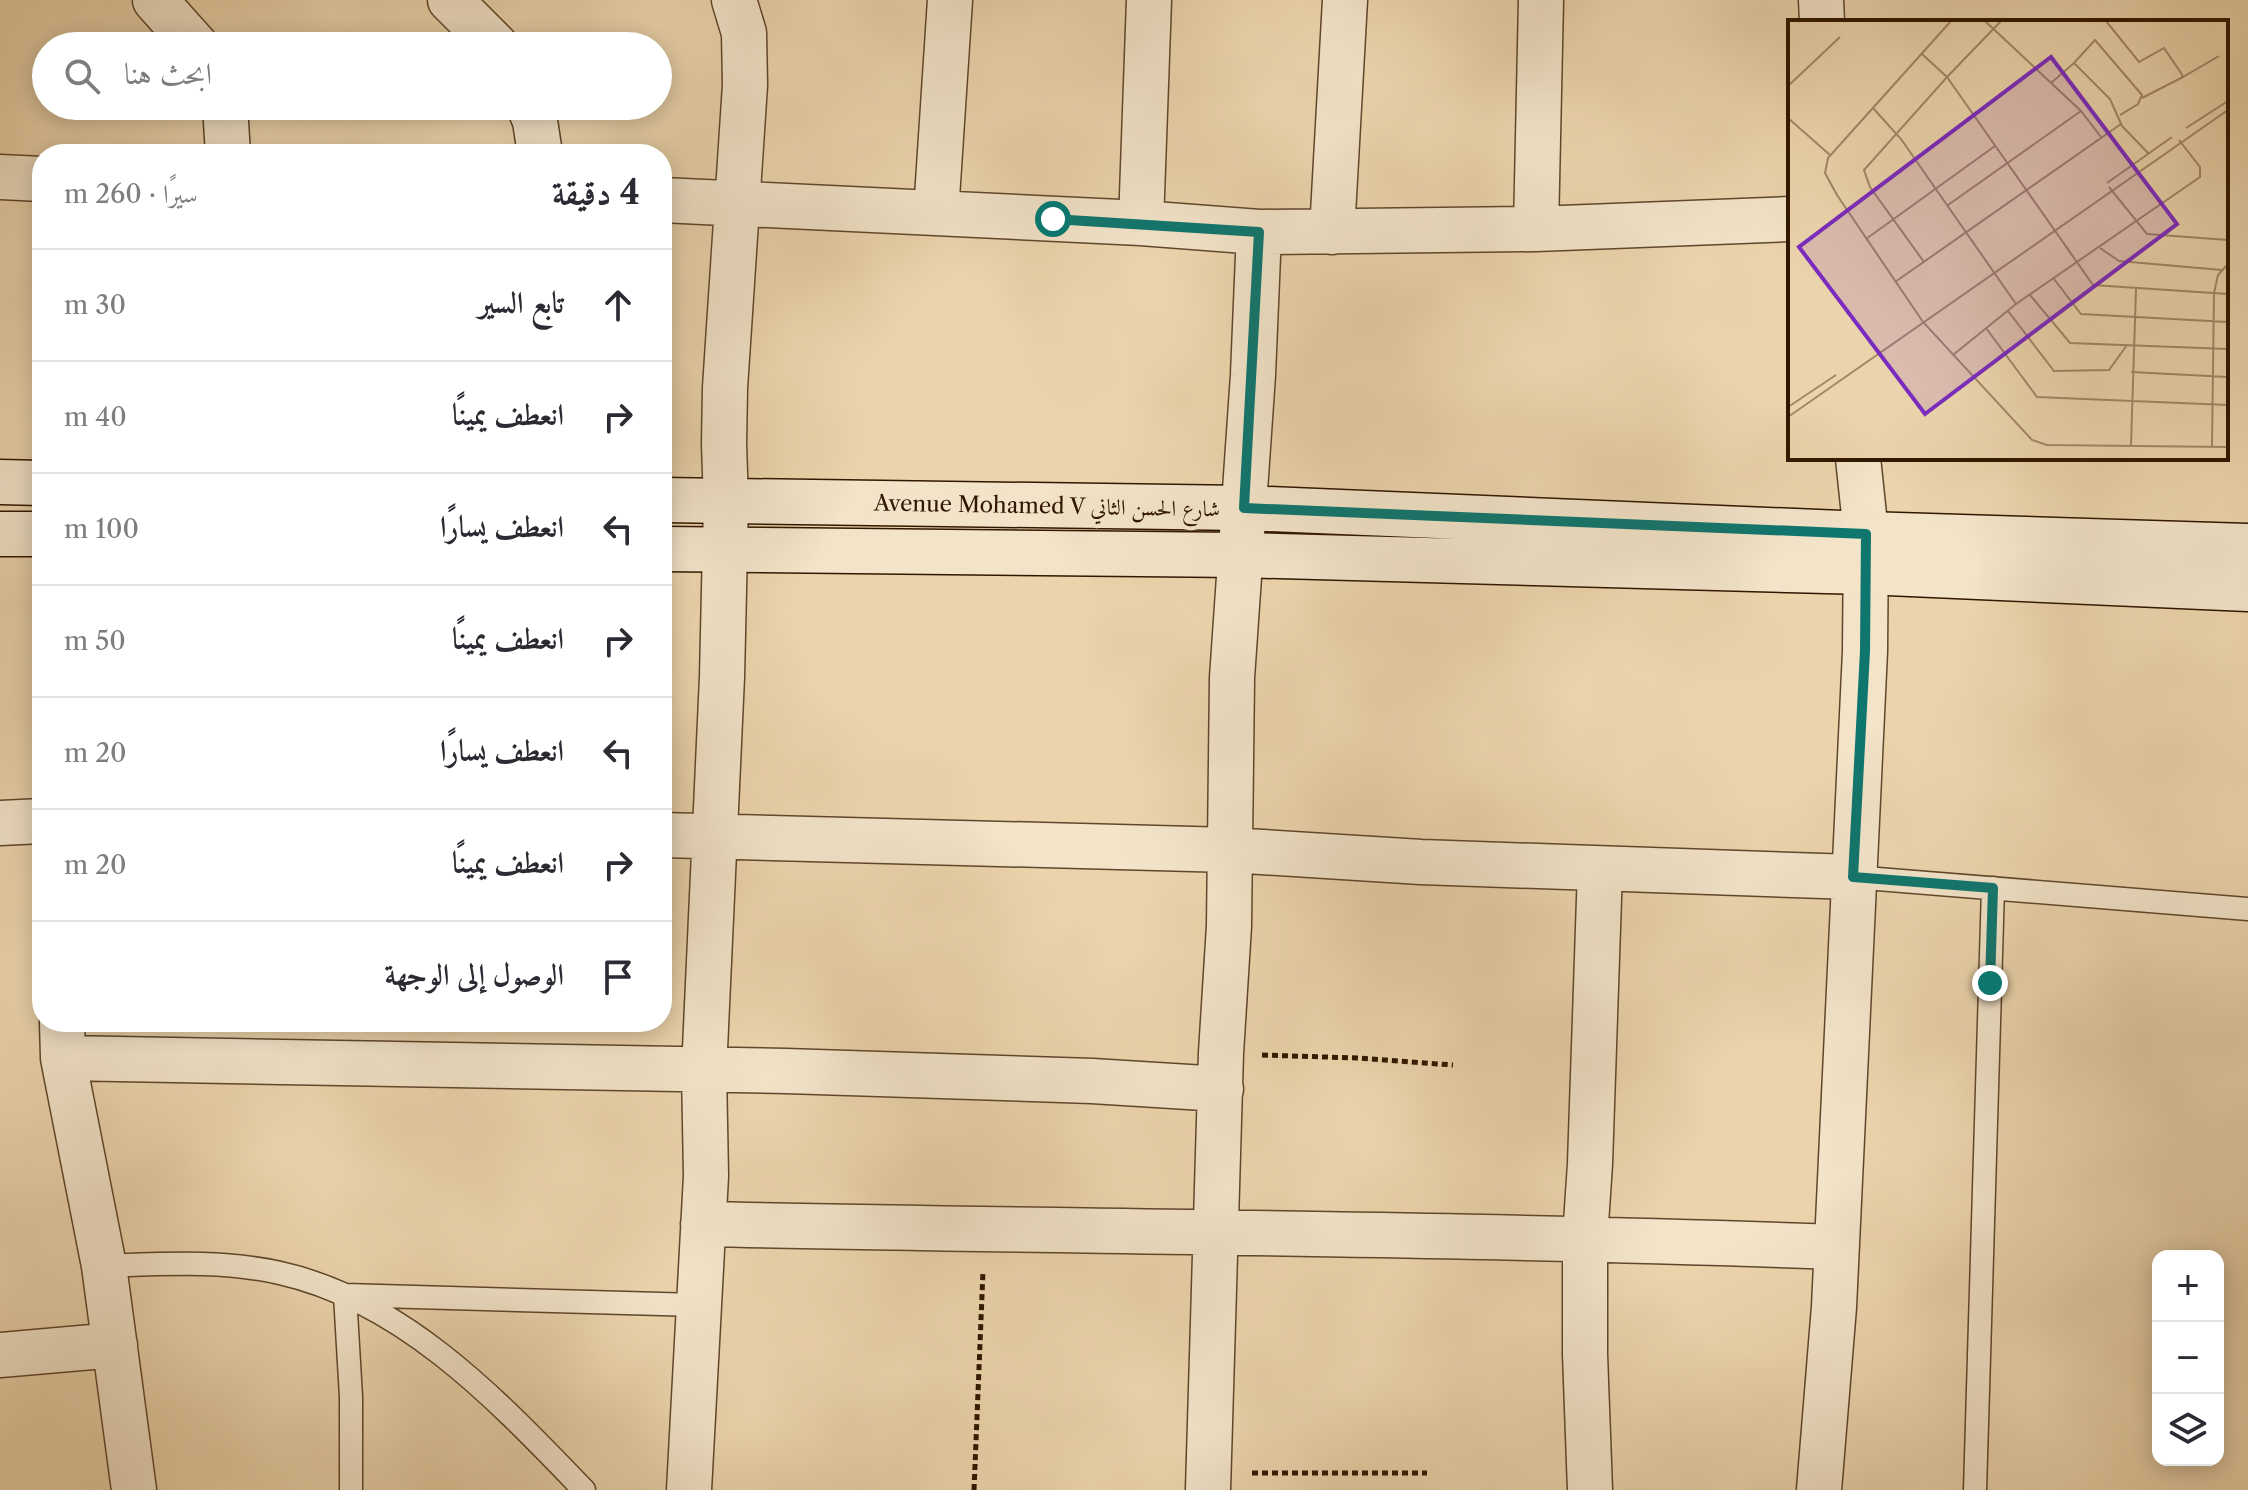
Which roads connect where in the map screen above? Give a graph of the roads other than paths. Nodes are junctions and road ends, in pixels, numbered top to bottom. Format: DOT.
graph roads {
  1 [pos="155,0"];
  2 [pos="450,0"];
  3 [pos="734,0"];
  4 [pos="950,0"];
  5 [pos="1149,0"];
  6 [pos="1345,0"];
  7 [pos="1541,0"];
  8 [pos="1821,0"];
  9 [pos="1822,20"];
  10 [pos="184,32"];
  11 [pos="482,32"];
  12 [pos="226,120"];
  13 [pos="535,120"];
  14 [pos="227,144"];
  15 [pos="538,144"];
  16 [pos="0,177"];
  17 [pos="32,179"];
  18 [pos="672,200"];
  19 [pos="736,203"];
  20 [pos="936,213"];
  21 [pos="1788,219"];
  22 [pos="1141,223"];
  23 [pos="1536,229"];
  24 [pos="1259,232"];
  25 [pos="1332,232"];
  26 [pos="1858,460"];
  27 [pos="0,482"];
  28 [pos="32,483"];
  29 [pos="672,500"];
  30 [pos="726,502"];
  31 [pos="1244,508"];
  32 [pos="0,534"];
  33 [pos="32,534"];
  34 [pos="2248,546"];
  35 [pos="672,549"];
  36 [pos="724,551"];
  37 [pos="1865,553"];
  38 [pos="1240,555"];
  39 [pos="2248,589"];
  40 [pos="32,821"];
  41 [pos="0,823"];
  42 [pos="672,835"];
  43 [pos="714,837"];
  44 [pos="1230,850"];
  45 [pos="1600,869"];
  46 [pos="1853,877"];
  47 [pos="1993,888"];
  48 [pos="2248,909"];
  49 [pos="62,1040"];
  50 [pos="704,1071"];
  51 [pos="1221,1071"];
  52 [pos="703,1224"];
  53 [pos="1216,1234"];
  54 [pos="1585,1238"];
  55 [pos="1837,1247"];
  56 [pos="104,1266"];
  57 [pos="345,1295"];
  58 [pos="697,1305"];
  59 [pos="115,1345"];
  60 [pos="0,1355"];
  61 [pos="1208,1481"];
  62 [pos="680,1486"];
  63 [pos="134,1490"];
  64 [pos="351,1490"];
  65 [pos="584,1490"];
  66 [pos="1590,1490"];
  67 [pos="1819,1490"];
  68 [pos="1975,1490"];
  1 -- 10 [label="street"];
  2 -- 11 [label="street"];
  3 -- 19 [label="street"];
  4 -- 20 [label="street"];
  5 -- 22 [label="street"];
  6 -- 25 [label="street"];
  7 -- 23 [label="street"];
  8 -- 9 [label="street"];
  12 -- 14 [label="street"];
  13 -- 15 [label="street"];
  16 -- 17 [label="street"];
  18 -- 19 [label="street"];
  19 -- 20 [label="street"];
  19 -- 30 [label="street"];
  20 -- 22 [label="street"];
  21 -- 23 [label="street"];
  22 -- 24 [label="street"];
  23 -- 25 [label="street"];
  24 -- 25 [label="street"];
  24 -- 31 [label="street"];
  26 -- 37 [label="street"];
  27 -- 28 [label="street"];
  29 -- 30 [label="street, Avenue Mohamed V شارع الحسن الثاني"];
  30 -- 31 [label="street, Avenue Mohamed V شارع الحسن الثاني"];
  30 -- 36 [label="street"];
  31 -- 37 [label="street, Avenue Mohamed V شارع الحسن الثاني"];
  31 -- 38 [label="street"];
  32 -- 33 [label="street"];
  34 -- 37 [label="street, Avenue Mohamed V شارع الحسن الثاني"];
  35 -- 36 [label="street, Avenue Mohamed V شارع الحسن الثاني"];
  36 -- 38 [label="street, Avenue Mohamed V شارع الحسن الثاني"];
  36 -- 43 [label="street"];
  37 -- 38 [label="street, Avenue Mohamed V شارع الحسن الثاني"];
  37 -- 39 [label="street, Avenue Mohamed V شارع الحسن الثاني"];
  37 -- 46 [label="street"];
  38 -- 44 [label="street"];
  40 -- 41 [label="street"];
  42 -- 43 [label="street"];
  43 -- 44 [label="street"];
  43 -- 50 [label="street"];
  44 -- 45 [label="street"];
  44 -- 51 [label="street"];
  45 -- 46 [label="street"];
  45 -- 54 [label="street"];
  46 -- 47 [label="lane"];
  46 -- 55 [label="street"];
  47 -- 48 [label="lane"];
  47 -- 68 [label="lane"];
  49 -- 50 [label="street"];
  49 -- 56 [label="street"];
  50 -- 51 [label="street"];
  50 -- 52 [label="street"];
  51 -- 53 [label="street"];
  52 -- 53 [label="street"];
  52 -- 58 [label="street"];
  53 -- 54 [label="street"];
  53 -- 61 [label="street"];
  54 -- 55 [label="street"];
  54 -- 66 [label="street"];
  55 -- 67 [label="street"];
  56 -- 57 [label="lane"];
  56 -- 59 [label="street"];
  57 -- 58 [label="lane"];
  57 -- 64 [label="lane"];
  57 -- 65 [label="lane"];
  58 -- 62 [label="street"];
  59 -- 60 [label="street"];
  59 -- 63 [label="street"];
}
